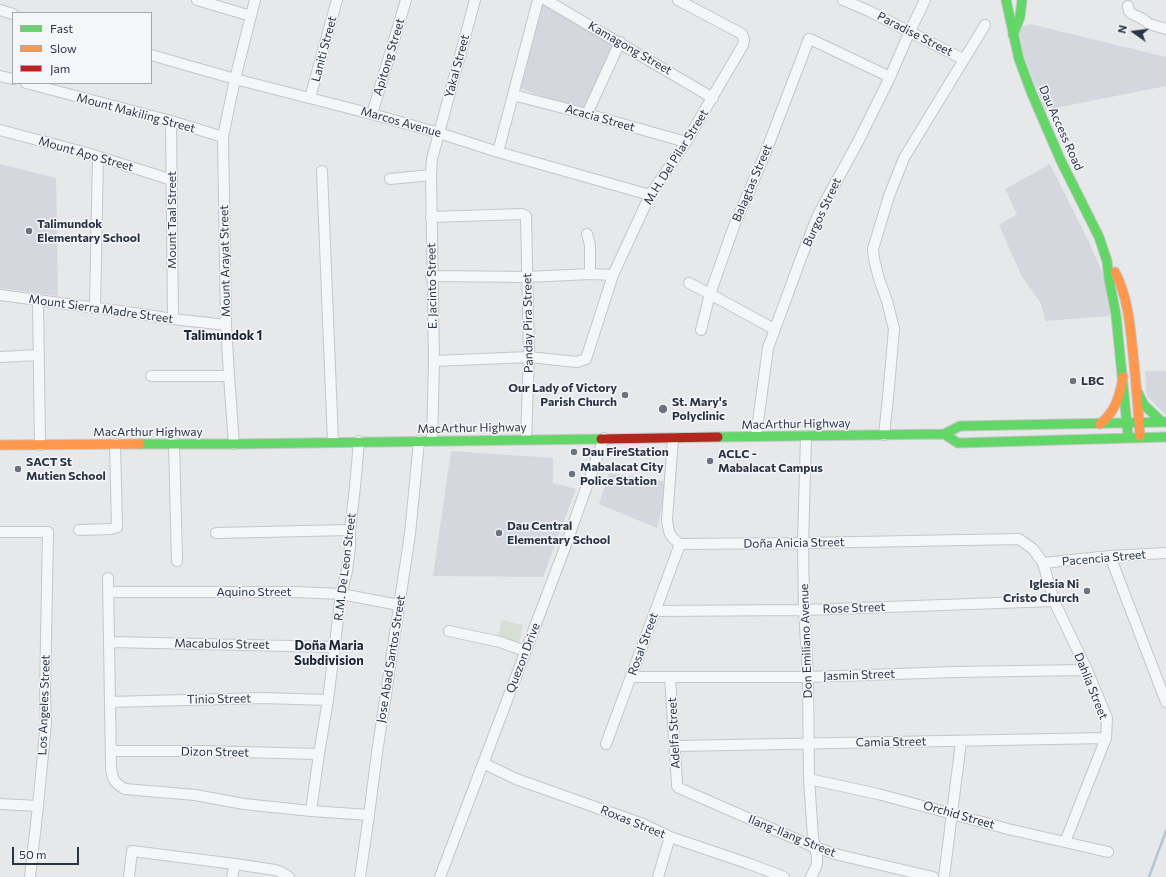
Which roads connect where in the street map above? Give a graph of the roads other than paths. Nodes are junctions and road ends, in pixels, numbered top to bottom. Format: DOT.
graph roads {
  1 [pos="197,0"];
  2 [pos="255,0"];
  3 [pos="338,0"];
  4 [pos="406,0"];
  5 [pos="475,0"];
  6 [pos="538,0"];
  7 [pos="546,0"];
  8 [pos="678,0"];
  9 [pos="844,0"];
  10 [pos="925,0"];
  11 [pos="1006,0"];
  12 [pos="1022,0"];
  13 [pos="1128,6"];
  14 [pos="0,10"];
  15 [pos="12,14"];
  16 [pos="251,16"];
  17 [pos="985,25"];
  18 [pos="1161,28"];
  19 [pos="910,31"];
  20 [pos="1014,35"];
  21 [pos="620,42"];
  22 [pos="152,55"];
  23 [pos="963,59"];
  24 [pos="0,76"];
  25 [pos="890,77"];
  26 [pos="12,79"];
  27 [pos="235,79"];
  28 [pos="30,84"];
  29 [pos="513,95"];
  30 [pos="310,98"];
  31 [pos="713,98"];
  32 [pos="372,114"];
  33 [pos="587,114"];
  34 [pos="171,122"];
  35 [pos="0,130"];
  36 [pos="439,132"];
  37 [pos="223,137"];
  38 [pos="686,142"];
  39 [pos="498,152"];
  40 [pos="98,157"];
  41 [pos="322,171"];
  42 [pos="431,175"];
  43 [pos="390,179"];
  44 [pos="172,180"];
  45 [pos="650,194"];
  46 [pos="431,217"];
  47 [pos="587,234"];
  48 [pos="1107,261"];
  49 [pos="590,274"];
  50 [pos="613,275"];
  51 [pos="431,276"];
  52 [pos="527,277"];
  53 [pos="689,283"];
  54 [pos="710,294"];
  55 [pos="0,295"];
  56 [pos="38,300"];
  57 [pos="95,308"];
  58 [pos="173,319"];
  59 [pos="226,325"];
  60 [pos="774,329"];
  61 [pos="701,330"];
  62 [pos="39,355"];
  63 [pos="0,357"];
  64 [pos="529,357"];
  65 [pos="434,361"];
  66 [pos="151,376"];
  67 [pos="229,376"];
  68 [pos="1123,376"];
  69 [pos="1137,391"];
  70 [pos="1139,422"];
  71 [pos="1164,422"];
  72 [pos="1128,423"];
  73 [pos="1100,424"];
  74 [pos="944,434"];
  75 [pos="884,435"];
  76 [pos="756,436"];
  77 [pos="806,436"];
  78 [pos="1166,437"];
  79 [pos="604,438"];
  80 [pos="673,438"];
  81 [pos="1128,438"];
  82 [pos="1140,438"];
  83 [pos="526,439"];
  84 [pos="419,440"];
  85 [pos="359,441"];
  86 [pos="432,441"];
  87 [pos="333,442"];
  88 [pos="174,443"];
  89 [pos="40,444"];
  90 [pos="115,444"];
  91 [pos="234,444"];
  92 [pos="0,445"];
  93 [pos="79,530"];
  94 [pos="350,530"];
  95 [pos="0,532"];
  96 [pos="216,533"];
  97 [pos="1019,539"];
  98 [pos="680,544"];
  99 [pos="803,544"];
  100 [pos="1166,553"];
  101 [pos="1110,556"];
  102 [pos="177,561"];
  103 [pos="1043,564"];
  104 [pos="108,578"];
  105 [pos="109,592"];
  106 [pos="341,594"];
  107 [pos="1054,601"];
  108 [pos="399,605"];
  109 [pos="804,610"];
  110 [pos="655,611"];
  111 [pos="449,631"];
  112 [pos="110,642"];
  113 [pos="335,646"];
  114 [pos="525,651"];
  115 [pos="1087,670"];
  116 [pos="631,677"];
  117 [pos="670,677"];
  118 [pos="808,677"];
  119 [pos="328,700"];
  120 [pos="110,702"];
  121 [pos="1166,702"];
  122 [pos="1106,738"];
  123 [pos="961,742"];
  124 [pos="606,744"];
  125 [pos="808,744"];
  126 [pos="675,746"];
  127 [pos="111,752"];
  128 [pos="319,754"];
  129 [pos="483,763"];
  130 [pos="809,779"];
  131 [pos="679,788"];
  132 [pos="0,804"];
  133 [pos="38,806"];
  134 [pos="311,812"];
  135 [pos="369,815"];
  136 [pos="952,815"];
  137 [pos="670,837"];
  138 [pos="1065,842"];
  139 [pos="814,847"];
  140 [pos="1108,852"];
  141 [pos="235,864"];
  142 [pos="30,877"];
  143 [pos="129,877"];
  144 [pos="232,877"];
  145 [pos="289,877"];
  146 [pos="360,877"];
  147 [pos="440,877"];
  148 [pos="658,877"];
  149 [pos="784,877"];
  150 [pos="811,877"];
  151 [pos="933,877"];
  152 [pos="944,877"];
  1 -- 16 [label="street"];
  2 -- 16 [label="street, Mount Arayat Street"];
  3 -- 30 [label="street, Laniti Street"];
  4 -- 32 [label="street, Apitong Street"];
  5 -- 36 [label="street, Yakal Street"];
  6 -- 29 [label="street"];
  7 -- 21 [label="street, Kamagong Street"];
  8 -- 31 [label="street, M.H. Del Pilar Street"];
  9 -- 19 [label="street, Paradise Street"];
  10 -- 19 [label="street, Burgos Street"];
  11 -- 20 [label="main road, Dau Access Road"];
  12 -- 20 [label="main road"];
  13 -- 18 [label="street"];
  14 -- 15 [label="street"];
  16 -- 27 [label="street, Mount Arayat Street"];
  17 -- 23 [label="street"];
  19 -- 23 [label="street, Paradise Street"];
  19 -- 25 [label="street, Burgos Street"];
  20 -- 48 [label="main road, Dau Access Road"];
  21 -- 31 [label="street, Kamagong Street"];
  21 -- 33 [label="street"];
  22 -- 27 [label="street, Marcos Avenue"];
  23 -- 75 [label="street"];
  24 -- 26 [label="street"];
  25 -- 54 [label="street, Balagtas Street"];
  25 -- 60 [label="street, Burgos Street"];
  27 -- 30 [label="street, Marcos Avenue"];
  27 -- 37 [label="street, Mount Arayat Street"];
  28 -- 34 [label="street, Mount Makiling Street"];
  29 -- 33 [label="street, Acacia Street"];
  29 -- 39 [label="street"];
  30 -- 32 [label="street, Marcos Avenue"];
  31 -- 38 [label="street, M.H. Del Pilar Street"];
  32 -- 36 [label="street, Marcos Avenue"];
  33 -- 38 [label="street, Acacia Street"];
  34 -- 37 [label="street, Mount Makiling Street"];
  34 -- 44 [label="street, Mount Taal Street"];
  35 -- 40 [label="street, Mount Apo Street"];
  36 -- 39 [label="street, Marcos Avenue"];
  36 -- 42 [label="street, E. Jacinto Street"];
  37 -- 59 [label="street, Mount Arayat Street"];
  38 -- 45 [label="street, M.H. Del Pilar Street"];
  39 -- 45 [label="street, Marcos Avenue"];
  40 -- 44 [label="street, Mount Apo Street"];
  40 -- 57 [label="street"];
  41 -- 87 [label="street"];
  42 -- 43 [label="street"];
  42 -- 46 [label="street, E. Jacinto Street"];
  44 -- 58 [label="street, Mount Taal Street"];
  45 -- 50 [label="street, M.H. Del Pilar Street"];
  46 -- 51 [label="street, E. Jacinto Street"];
  46 -- 52 [label="street, Panday Pira Street"];
  47 -- 49 [label="street"];
  48 -- 68 [label="main road, Dau Access Road"];
  48 -- 69 [label="main road, Dau Access Road"];
  49 -- 50 [label="street"];
  49 -- 52 [label="street"];
  50 -- 64 [label="street, M.H. Del Pilar Street"];
  51 -- 52 [label="street"];
  51 -- 65 [label="street, E. Jacinto Street"];
  52 -- 64 [label="street, Panday Pira Street"];
  53 -- 54 [label="street"];
  54 -- 60 [label="street"];
  54 -- 61 [label="street, Balagtas Street"];
  55 -- 56 [label="street, Mount Sierra Madre Street"];
  56 -- 57 [label="street, Mount Sierra Madre Street"];
  56 -- 62 [label="street"];
  57 -- 58 [label="street, Mount Sierra Madre Street"];
  58 -- 59 [label="street, Mount Sierra Madre Street"];
  59 -- 67 [label="street, Mount Arayat Street"];
  60 -- 76 [label="street, Burgos Street"];
  62 -- 63 [label="street"];
  62 -- 89 [label="street"];
  64 -- 65 [label="street"];
  64 -- 83 [label="street, Panday Pira Street"];
  65 -- 86 [label="street, E. Jacinto Street"];
  66 -- 67 [label="street"];
  67 -- 91 [label="street, Mount Arayat Street"];
  68 -- 72 [label="main road, Dau Access Road"];
  68 -- 73 [label="main road"];
  69 -- 70 [label="main road, Dau Access Road"];
  69 -- 71 [label="main road"];
  70 -- 71 [label="main road, MacArthur Highway"];
  70 -- 72 [label="main road, MacArthur Highway"];
  70 -- 82 [label="main road, Dau Access Road"];
  72 -- 73 [label="main road, MacArthur Highway"];
  72 -- 81 [label="main road, Dau Access Road"];
  73 -- 74 [label="main road, MacArthur Highway"];
  74 -- 75 [label="main road, MacArthur Highway"];
  74 -- 81 [label="main road, MacArthur Highway"];
  75 -- 77 [label="main road, MacArthur Highway"];
  76 -- 77 [label="main road, MacArthur Highway"];
  76 -- 80 [label="main road, MacArthur Highway"];
  77 -- 99 [label="street, Don Emiliano Avenue"];
  78 -- 82 [label="main road, MacArthur Highway"];
  79 -- 80 [label="main road, MacArthur Highway"];
  79 -- 83 [label="main road, MacArthur Highway"];
  79 -- 114 [label="street, Quezon Drive"];
  80 -- 98 [label="street"];
  81 -- 82 [label="main road, MacArthur Highway"];
  83 -- 86 [label="main road, MacArthur Highway"];
  84 -- 85 [label="main road, MacArthur Highway"];
  84 -- 86 [label="main road, MacArthur Highway"];
  84 -- 108 [label="street, Jose Abad Santos Street"];
  85 -- 87 [label="main road, MacArthur Highway"];
  85 -- 94 [label="street, R.M. De Leon Street"];
  87 -- 91 [label="main road, MacArthur Highway"];
  88 -- 90 [label="main road, MacArthur Highway"];
  88 -- 91 [label="main road, MacArthur Highway"];
  88 -- 102 [label="street"];
  89 -- 90 [label="main road, MacArthur Highway"];
  89 -- 92 [label="main road, MacArthur Highway"];
  90 -- 93 [label="street"];
  94 -- 96 [label="street"];
  94 -- 106 [label="street, R.M. De Leon Street"];
  95 -- 133 [label="street, Los Angeles Street"];
  97 -- 99 [label="street, Doña Anicia Street"];
  97 -- 103 [label="street, Dahlia Street"];
  98 -- 99 [label="street, Doña Anicia Street"];
  98 -- 110 [label="street, Rosal Street"];
  99 -- 109 [label="street, Don Emiliano Avenue"];
  100 -- 101 [label="street, Pacencia Street"];
  101 -- 103 [label="street, Pacencia Street"];
  101 -- 121 [label="street"];
  103 -- 107 [label="street, Dahlia Street"];
  104 -- 105 [label="street"];
  105 -- 106 [label="street, Aquino Street"];
  105 -- 112 [label="street"];
  106 -- 108 [label="street, Aquino Street"];
  106 -- 113 [label="street, R.M. De Leon Street"];
  107 -- 109 [label="street, Rose Street"];
  107 -- 115 [label="street, Dahlia Street"];
  108 -- 135 [label="street, Jose Abad Santos Street"];
  109 -- 110 [label="street, Rose Street"];
  109 -- 118 [label="street, Don Emiliano Avenue"];
  110 -- 116 [label="street, Rosal Street"];
  111 -- 114 [label="street"];
  112 -- 113 [label="street, Macabulos Street"];
  112 -- 120 [label="street"];
  113 -- 119 [label="street, R.M. De Leon Street"];
  114 -- 129 [label="street, Quezon Drive"];
  115 -- 118 [label="street, Jasmin Street"];
  115 -- 122 [label="street, Dahlia Street"];
  116 -- 117 [label="street, Jasmin Street"];
  116 -- 124 [label="street, Rosal Street"];
  117 -- 118 [label="street, Jasmin Street"];
  117 -- 126 [label="street, Adelfa Street"];
  118 -- 125 [label="street, Don Emiliano Avenue"];
  119 -- 120 [label="street, Tinio Street"];
  119 -- 128 [label="street, R.M. De Leon Street"];
  120 -- 127 [label="street"];
  122 -- 123 [label="street, Camia Street"];
  122 -- 138 [label="street, Dahlia Street"];
  123 -- 125 [label="street, Camia Street"];
  123 -- 136 [label="street"];
  125 -- 126 [label="street, Camia Street"];
  125 -- 130 [label="street, Don Emiliano Avenue"];
  126 -- 131 [label="street, Adelfa Street"];
  127 -- 128 [label="street, Dizon Street"];
  127 -- 134 [label="street"];
  128 -- 134 [label="street, R.M. De Leon Street"];
  129 -- 137 [label="street, Roxas Street"];
  129 -- 147 [label="street, Quezon Drive"];
  130 -- 136 [label="street, Orchid Street"];
  130 -- 139 [label="street, Don Emiliano Avenue"];
  131 -- 139 [label="street, Ilang-Ilang Street"];
  132 -- 133 [label="street"];
  133 -- 142 [label="street, Los Angeles Street"];
  134 -- 135 [label="street"];
  135 -- 146 [label="street, Jose Abad Santos Street"];
  136 -- 138 [label="street, Orchid Street"];
  136 -- 152 [label="street"];
  137 -- 148 [label="street"];
  137 -- 149 [label="street, Roxas Street"];
  138 -- 140 [label="street, Orchid Street"];
  139 -- 150 [label="street, Don Emiliano Avenue"];
  139 -- 151 [label="street, Ilang-Ilang Street"];
  141 -- 143 [label="street"];
  141 -- 144 [label="street"];
  141 -- 145 [label="street"];
}
